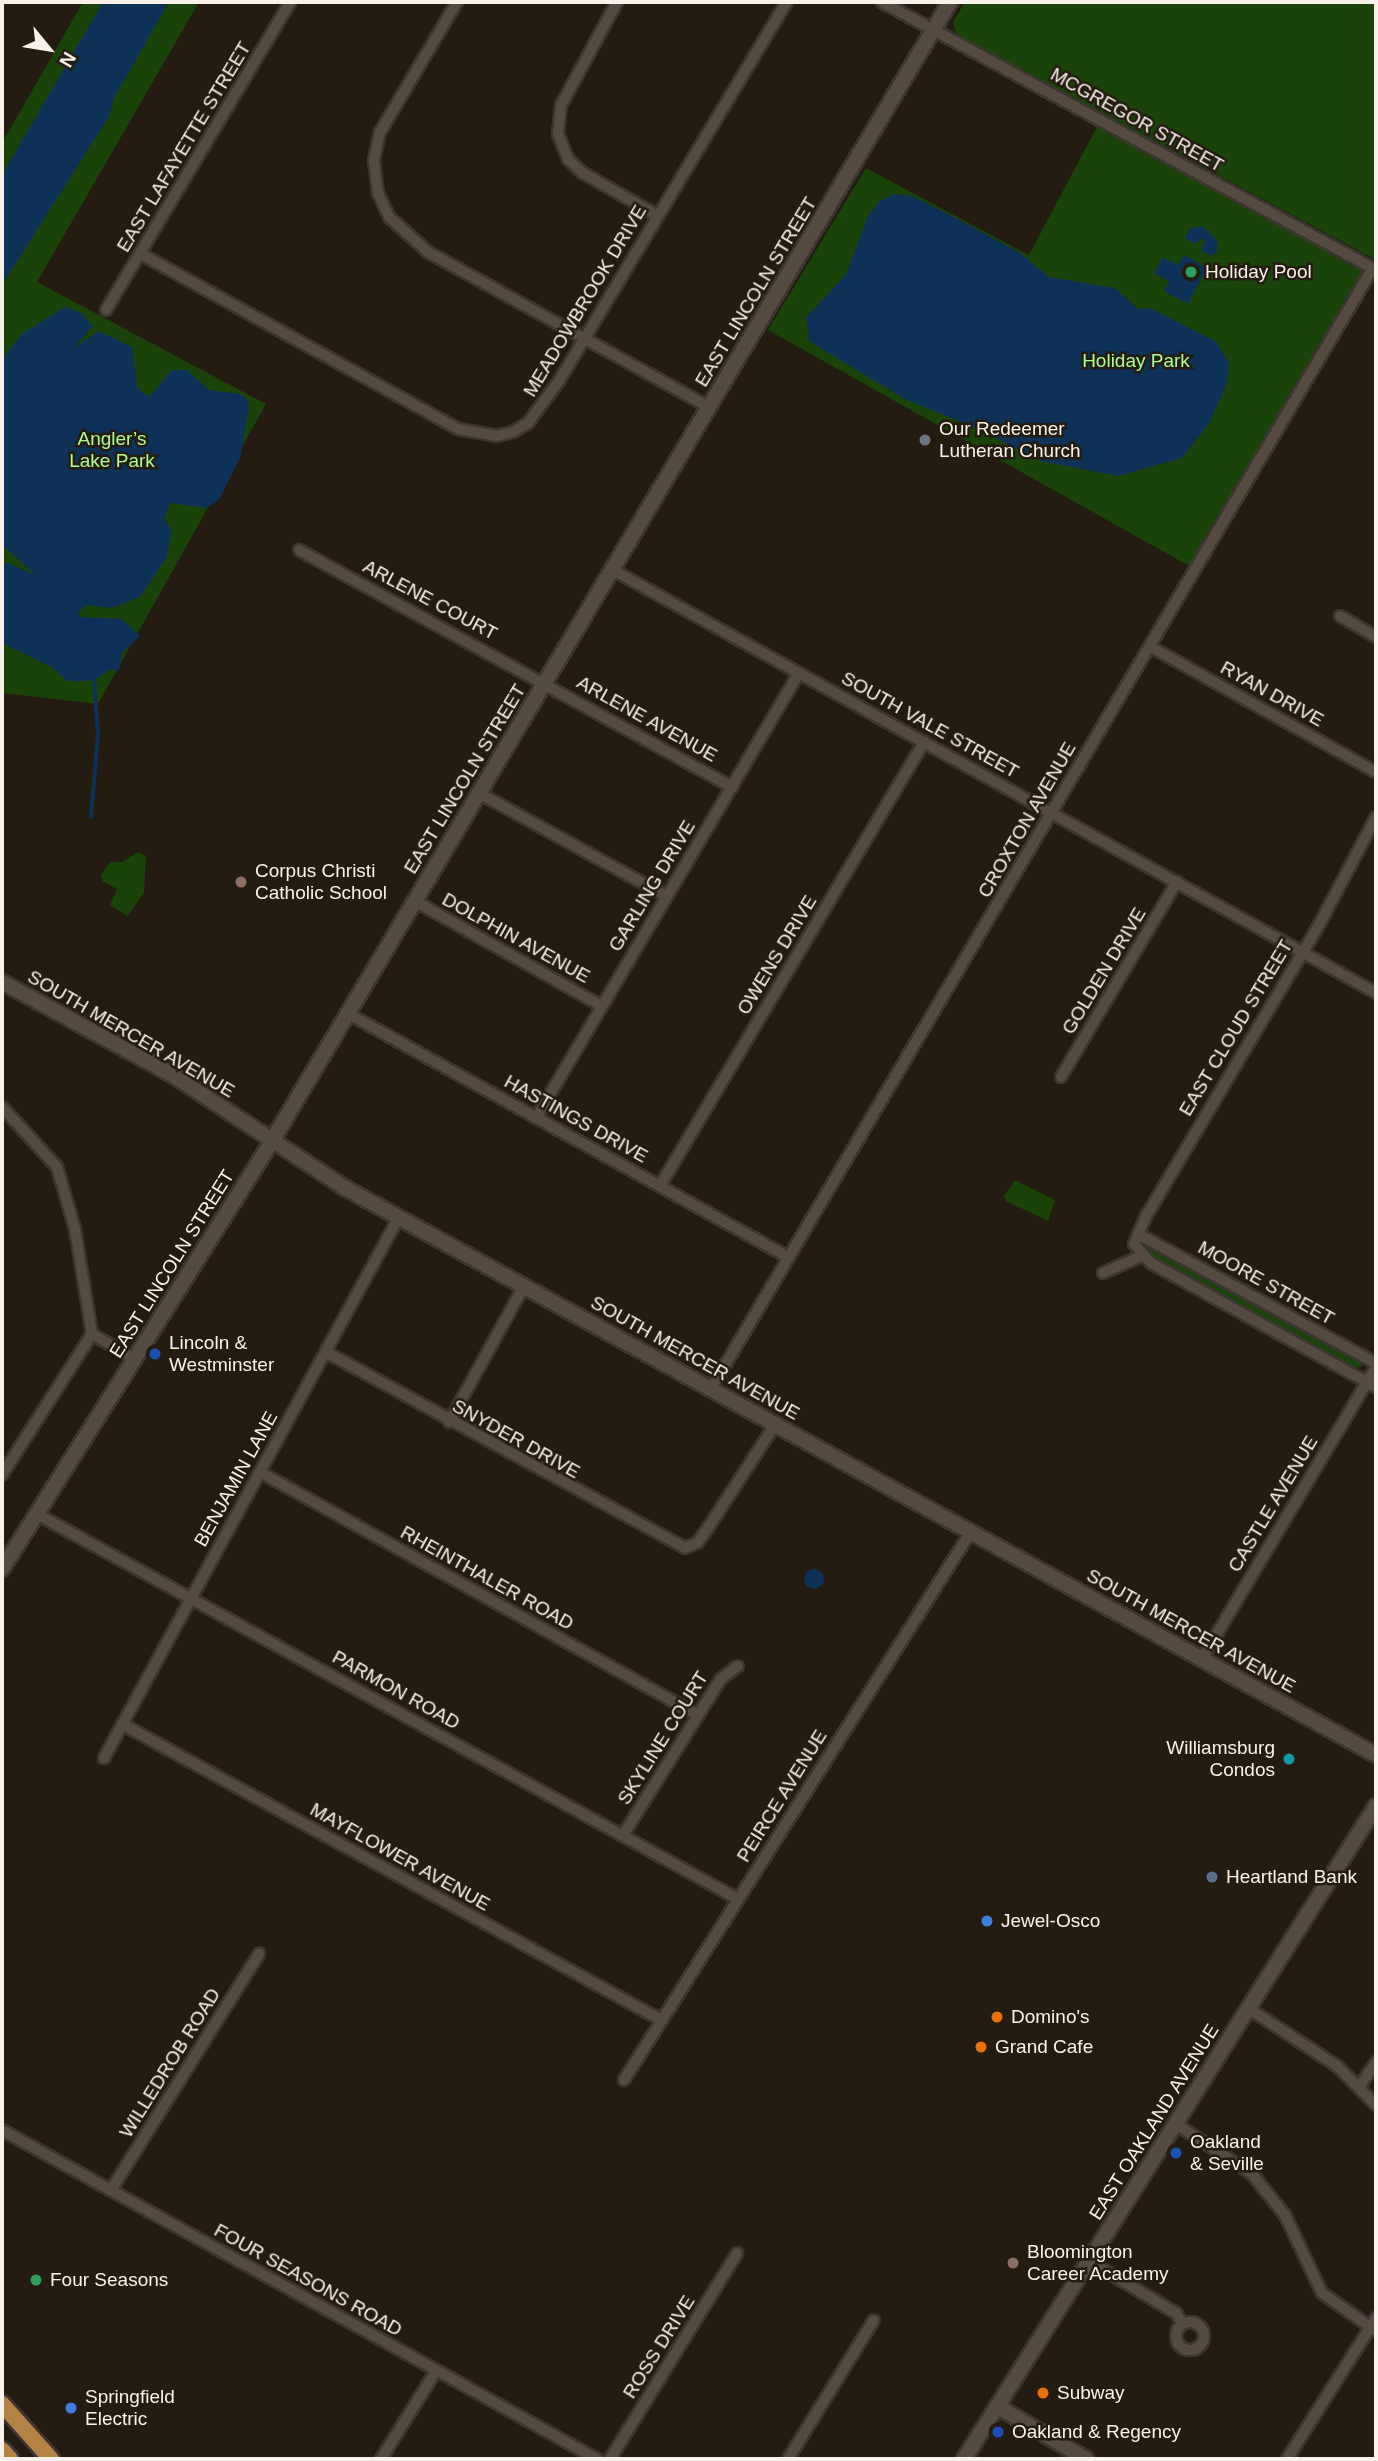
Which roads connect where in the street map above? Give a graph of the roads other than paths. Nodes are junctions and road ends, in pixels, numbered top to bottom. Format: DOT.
graph roads {
  1 [pos="290,2"];
  2 [pos="457,2"];
  3 [pos="617,2"];
  4 [pos="787,2"];
  5 [pos="881,2"];
  6 [pos="950,2"];
  7 [pos="933,30"];
  8 [pos="658,216"];
  9 [pos="141,254"];
  10 [pos="1375,269"];
  11 [pos="106,310"];
  12 [pos="585,337"];
  13 [pos="709,407"];
  14 [pos="299,550"];
  15 [pos="613,570"];
  16 [pos="1340,617"];
  17 [pos="1376,637"];
  18 [pos="1151,647"];
  19 [pos="799,673"];
  20 [pos="545,682"];
  21 [pos="924,742"];
  22 [pos="1376,772"];
  23 [pos="732,787"];
  24 [pos="479,793"];
  25 [pos="1053,812"];
  26 [pos="1376,817"];
  27 [pos="1177,882"];
  28 [pos="666,896"];
  29 [pos="415,901"];
  30 [pos="1302,952"];
  31 [pos="2,982"];
  32 [pos="1376,993"];
  33 [pos="601,1006"];
  34 [pos="347,1013"];
  35 [pos="1061,1077"];
  36 [pos="2,1107"];
  37 [pos="537,1118"];
  38 [pos="272,1141"];
  39 [pos="660,1186"];
  40 [pos="399,1217"];
  41 [pos="1138,1234"];
  42 [pos="1141,1256"];
  43 [pos="788,1257"];
  44 [pos="1102,1273"];
  45 [pos="524,1286"];
  46 [pos="92,1334"];
  47 [pos="327,1352"];
  48 [pos="135,1359"];
  49 [pos="1376,1365"];
  50 [pos="1371,1385"];
  51 [pos="711,1389"];
  52 [pos="449,1422"];
  53 [pos="775,1425"];
  54 [pos="260,1472"];
  55 [pos="2,1475"];
  56 [pos="37,1514"];
  57 [pos="970,1532"];
  58 [pos="2,1569"];
  59 [pos="192,1596"];
  60 [pos="1202,1659"];
  61 [pos="738,1666"];
  62 [pos="698,1715"];
  63 [pos="122,1724"];
  64 [pos="1376,1755"];
  65 [pos="104,1758"];
  66 [pos="1376,1806"];
  67 [pos="623,1835"];
  68 [pos="738,1899"];
  69 [pos="259,1954"];
  70 [pos="1248,2008"];
  71 [pos="661,2020"];
  72 [pos="1376,2062"];
  73 [pos="624,2080"];
  74 [pos="1360,2086"];
  75 [pos="1376,2105"];
  76 [pos="1176,2124"];
  77 [pos="2,2130"];
  78 [pos="111,2190"];
  79 [pos="737,2253"];
  80 [pos="1089,2261"];
  81 [pos="874,2320"];
  82 [pos="1182,2323"];
  83 [pos="1374,2326"];
  84 [pos="436,2371"];
  85 [pos="2,2404"];
  86 [pos="997,2406"];
  87 [pos="2,2450"];
  88 [pos="10,2459"];
  89 [pos="51,2459"];
  90 [pos="381,2459"];
  91 [pos="597,2459"];
  92 [pos="610,2459"];
  93 [pos="788,2459"];
  94 [pos="964,2459"];
  95 [pos="1086,2459"];
  96 [pos="1287,2459"];
  1 -- 9 [label="street, EAST LAFAYETTE STREET"];
  2 -- 12 [label="street"];
  3 -- 8 [label="street"];
  4 -- 8 [label="street, MEADOWBROOK DRIVE"];
  5 -- 7 [label="street, MCGREGOR STREET"];
  6 -- 7 [label="main road, EAST LINCOLN STREET"];
  7 -- 10 [label="street, MCGREGOR STREET"];
  7 -- 13 [label="main road, EAST LINCOLN STREET"];
  8 -- 12 [label="street, MEADOWBROOK DRIVE"];
  9 -- 11 [label="street, EAST LAFAYETTE STREET"];
  9 -- 12 [label="street, MEADOWBROOK DRIVE"];
  10 -- 18 [label="street, CROXTON AVENUE"];
  12 -- 13 [label="street"];
  13 -- 15 [label="main road, EAST LINCOLN STREET"];
  14 -- 20 [label="street, ARLENE COURT"];
  15 -- 19 [label="street, SOUTH VALE STREET"];
  15 -- 20 [label="main road, EAST LINCOLN STREET"];
  16 -- 17 [label="street"];
  18 -- 22 [label="street, RYAN DRIVE"];
  18 -- 25 [label="street, CROXTON AVENUE"];
  19 -- 21 [label="street, SOUTH VALE STREET"];
  19 -- 23 [label="street, GARLING DRIVE"];
  20 -- 23 [label="street, ARLENE AVENUE"];
  20 -- 24 [label="main road, EAST LINCOLN STREET"];
  21 -- 25 [label="street, SOUTH VALE STREET"];
  21 -- 39 [label="street, OWENS DRIVE"];
  23 -- 28 [label="street, GARLING DRIVE"];
  24 -- 28 [label="street"];
  24 -- 29 [label="main road, EAST LINCOLN STREET"];
  25 -- 27 [label="street, SOUTH VALE STREET"];
  25 -- 43 [label="street, CROXTON AVENUE"];
  26 -- 30 [label="street, EAST CLOUD STREET"];
  27 -- 30 [label="street, SOUTH VALE STREET"];
  27 -- 35 [label="street, GOLDEN DRIVE"];
  28 -- 33 [label="street, GARLING DRIVE"];
  29 -- 33 [label="street, DOLPHIN AVENUE"];
  29 -- 34 [label="main road, EAST LINCOLN STREET"];
  30 -- 32 [label="street, SOUTH VALE STREET"];
  30 -- 41 [label="street, EAST CLOUD STREET"];
  31 -- 38 [label="main road, SOUTH MERCER AVENUE"];
  33 -- 37 [label="street, GARLING DRIVE"];
  34 -- 37 [label="street, HASTINGS DRIVE"];
  34 -- 38 [label="main road, EAST LINCOLN STREET"];
  36 -- 46 [label="street"];
  37 -- 39 [label="street, HASTINGS DRIVE"];
  38 -- 40 [label="main road, SOUTH MERCER AVENUE"];
  38 -- 48 [label="main road, EAST LINCOLN STREET"];
  39 -- 43 [label="street, HASTINGS DRIVE"];
  40 -- 45 [label="main road, SOUTH MERCER AVENUE"];
  40 -- 47 [label="street, BENJAMIN LANE"];
  41 -- 42 [label="street"];
  41 -- 49 [label="street, MOORE STREET"];
  42 -- 44 [label="street"];
  42 -- 50 [label="street, MOORE STREET"];
  43 -- 51 [label="street, CROXTON AVENUE"];
  45 -- 51 [label="main road, SOUTH MERCER AVENUE"];
  45 -- 52 [label="street"];
  46 -- 48 [label="street"];
  46 -- 55 [label="street"];
  47 -- 52 [label="street, SNYDER DRIVE"];
  47 -- 54 [label="street, BENJAMIN LANE"];
  48 -- 56 [label="main road, EAST LINCOLN STREET"];
  49 -- 50 [label="street, CASTLE AVENUE"];
  50 -- 60 [label="street, CASTLE AVENUE"];
  51 -- 53 [label="main road, SOUTH MERCER AVENUE"];
  52 -- 53 [label="street, SNYDER DRIVE"];
  53 -- 57 [label="main road, SOUTH MERCER AVENUE"];
  54 -- 59 [label="street, BENJAMIN LANE"];
  54 -- 62 [label="street, RHEINTHALER ROAD"];
  56 -- 58 [label="main road, EAST LINCOLN STREET"];
  56 -- 59 [label="street, PARMON ROAD"];
  57 -- 60 [label="main road, SOUTH MERCER AVENUE"];
  57 -- 68 [label="street, PEIRCE AVENUE"];
  59 -- 63 [label="street, BENJAMIN LANE"];
  59 -- 67 [label="street, PARMON ROAD"];
  60 -- 64 [label="main road, SOUTH MERCER AVENUE"];
  61 -- 62 [label="street, SKYLINE COURT"];
  62 -- 67 [label="street, SKYLINE COURT"];
  63 -- 65 [label="street, BENJAMIN LANE"];
  63 -- 71 [label="street, MAYFLOWER AVENUE"];
  66 -- 70 [label="main road, EAST OAKLAND AVENUE"];
  67 -- 68 [label="street, PARMON ROAD"];
  68 -- 71 [label="street, PEIRCE AVENUE"];
  69 -- 78 [label="street, WILLEDROB ROAD"];
  70 -- 74 [label="street"];
  70 -- 76 [label="main road, EAST OAKLAND AVENUE"];
  71 -- 73 [label="street, PEIRCE AVENUE"];
  72 -- 74 [label="street"];
  74 -- 75 [label="street"];
  76 -- 80 [label="main road, EAST OAKLAND AVENUE"];
  76 -- 83 [label="street"];
  77 -- 78 [label="street, FOUR SEASONS ROAD"];
  78 -- 84 [label="street, FOUR SEASONS ROAD"];
  79 -- 92 [label="street, ROSS DRIVE"];
  80 -- 82 [label="street"];
  80 -- 86 [label="main road, EAST OAKLAND AVENUE"];
  81 -- 93 [label="street"];
  83 -- 96 [label="street"];
  84 -- 90 [label="street"];
  84 -- 91 [label="street, FOUR SEASONS ROAD"];
  85 -- 89 [label="highway"];
  86 -- 94 [label="main road, EAST OAKLAND AVENUE"];
  86 -- 95 [label="main road"];
  87 -- 88 [label="highway"];
}
